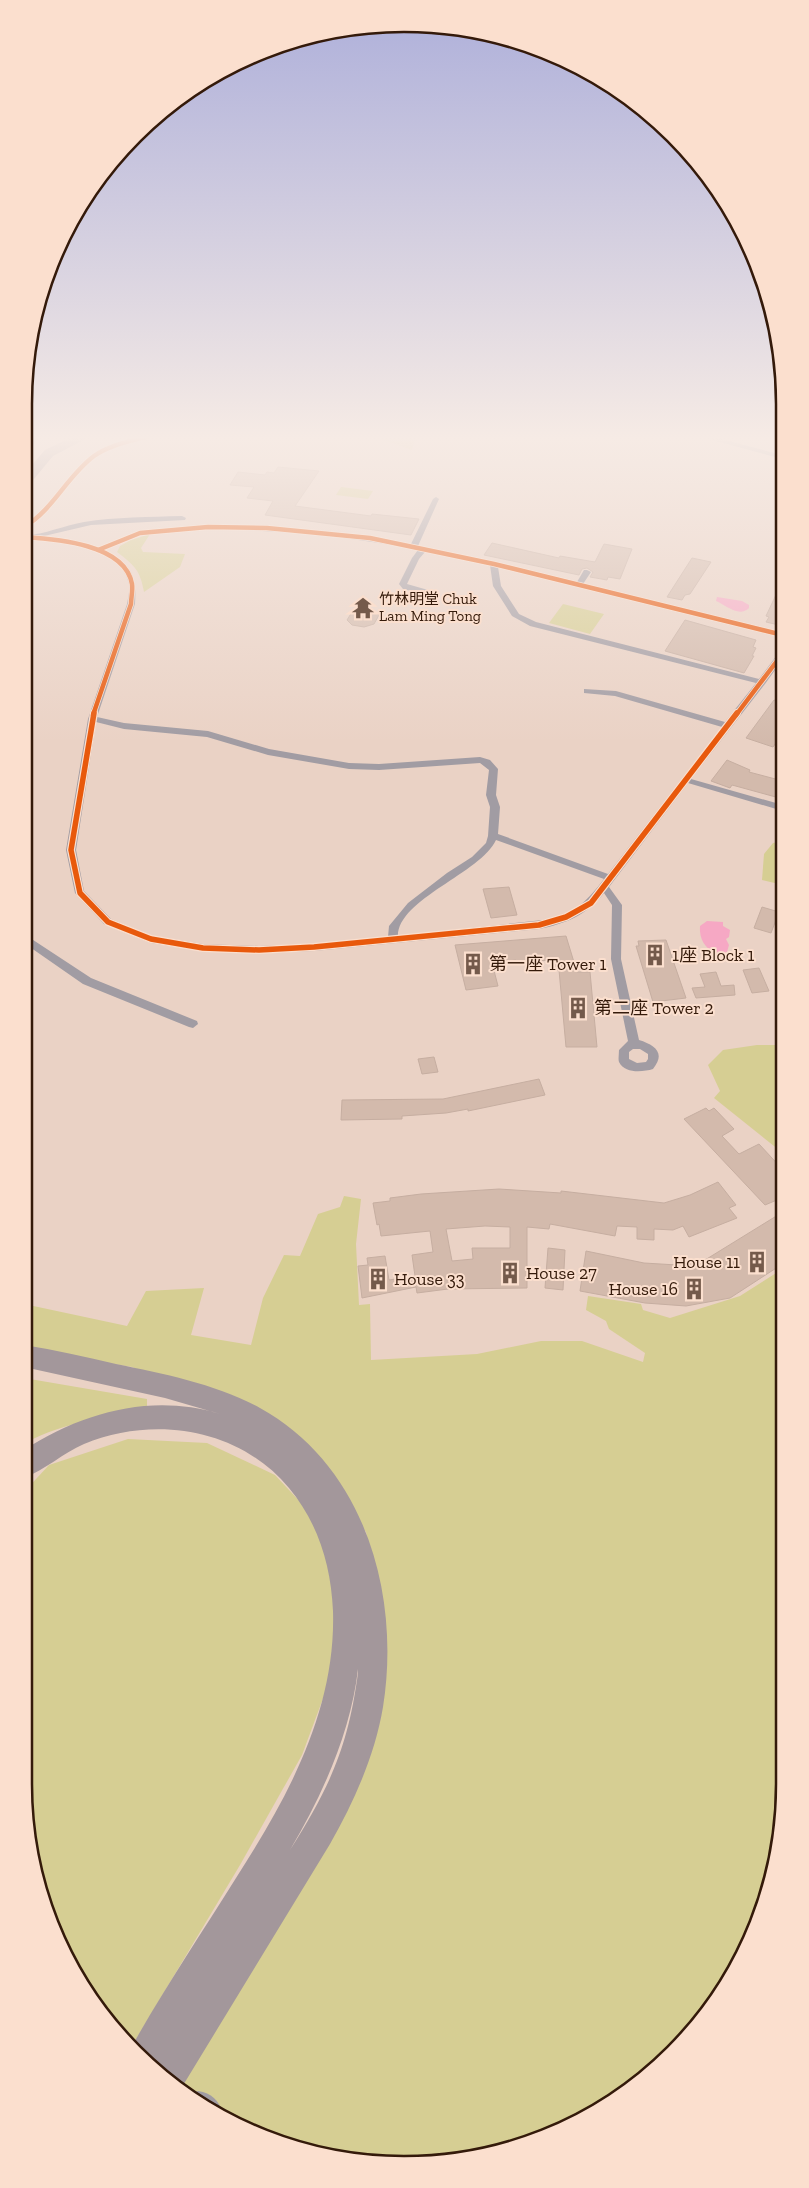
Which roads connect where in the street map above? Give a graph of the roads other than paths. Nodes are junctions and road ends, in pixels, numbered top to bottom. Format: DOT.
graph roads {
  1 [pos="126,537"];
  2 [pos="363,537"];
  3 [pos="418,537"];
  4 [pos="34,538"];
  5 [pos="414,546"];
  6 [pos="424,548"];
  7 [pos="98,550"];
  8 [pos="494,564"];
  9 [pos="586,572"];
  10 [pos="579,584"];
  11 [pos="432,594"];
  12 [pos="776,633"];
  13 [pos="776,663"];
  14 [pos="762,682"];
  15 [pos="587,691"];
  16 [pos="92,719"];
  17 [pos="728,726"];
  18 [pos="686,780"];
  19 [pos="776,806"];
  20 [pos="493,836"];
  21 [pos="610,878"];
  22 [pos="603,887"];
  23 [pos="393,940"];
  24 [pos="32,943"];
  25 [pos="193,1024"];
  26 [pos="634,1044"];
  27 [pos="32,1358"];
  28 [pos="32,1460"];
  29 [pos="148,2053"];
  30 [pos="171,2073"];
  1 -- 7 [label="street"];
  2 -- 5 [label="street"];
  3 -- 5 [label="street"];
  4 -- 7 [label="street"];
  5 -- 6 [label="street"];
  6 -- 8 [label="street"];
  6 -- 11 [label="street"];
  7 -- 16 [label="street"];
  8 -- 10 [label="street"];
  8 -- 14 [label="street"];
  9 -- 10 [label="street"];
  10 -- 12 [label="street"];
  13 -- 14 [label="street"];
  14 -- 17 [label="street"];
  15 -- 17 [label="street"];
  16 -- 20 [label="street"];
  16 -- 23 [label="street"];
  17 -- 18 [label="street"];
  18 -- 19 [label="street"];
  18 -- 21 [label="street"];
  20 -- 21 [label="street"];
  20 -- 23 [label="street"];
  21 -- 22 [label="street"];
  22 -- 23 [label="street"];
  22 -- 26 [label="street"];
  24 -- 25 [label="street"];
  27 -- 30 [label="highway"];
  28 -- 29 [label="highway"];
}
